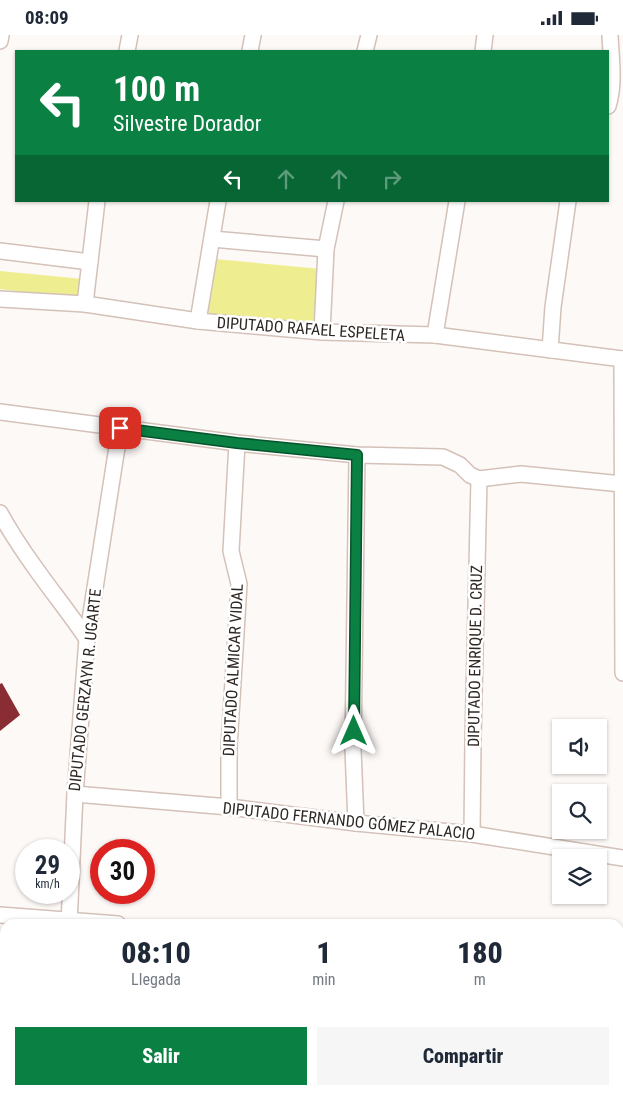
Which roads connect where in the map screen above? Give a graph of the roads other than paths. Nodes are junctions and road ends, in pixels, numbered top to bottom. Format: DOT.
graph roads {
  1 [pos="1,35"];
  2 [pos="130,35"];
  3 [pos="253,35"];
  4 [pos="369,35"];
  5 [pos="485,35"];
  6 [pos="610,35"];
  7 [pos="0,41"];
  8 [pos="127,50"];
  9 [pos="250,50"];
  10 [pos="365,50"];
  11 [pos="483,50"];
  12 [pos="609,102"];
  13 [pos="97,202"];
  14 [pos="218,202"];
  15 [pos="336,202"];
  16 [pos="457,202"];
  17 [pos="568,202"];
  18 [pos="212,239"];
  19 [pos="326,249"];
  20 [pos="0,251"];
  21 [pos="90,261"];
  22 [pos="0,299"];
  23 [pos="85,304"];
  24 [pos="198,321"];
  25 [pos="322,332"];
  26 [pos="435,335"];
  27 [pos="550,350"];
  28 [pos="622,359"];
  29 [pos="0,412"];
  30 [pos="120,428"];
  31 [pos="237,443"];
  32 [pos="357,455"];
  33 [pos="479,479"];
  34 [pos="622,484"];
  35 [pos="0,513"];
  36 [pos="87,639"];
  37 [pos="623,673"];
  38 [pos="75,794"];
  39 [pos="229,807"];
  40 [pos="356,823"];
  41 [pos="472,834"];
  42 [pos="623,858"];
  43 [pos="0,915"];
  44 [pos="39,919"];
  45 [pos="68,919"];
  1 -- 7 [label="street"];
  2 -- 8 [label="street"];
  3 -- 9 [label="street"];
  4 -- 10 [label="street"];
  5 -- 11 [label="street"];
  6 -- 12 [label="street"];
  13 -- 21 [label="street"];
  14 -- 18 [label="street"];
  15 -- 19 [label="street"];
  16 -- 26 [label="street"];
  17 -- 27 [label="street"];
  18 -- 19 [label="street"];
  18 -- 24 [label="street"];
  19 -- 25 [label="street"];
  20 -- 21 [label="street"];
  21 -- 23 [label="street"];
  22 -- 23 [label="street, DIPUTADO RAFAEL ESPELETA"];
  23 -- 24 [label="street, DIPUTADO RAFAEL ESPELETA"];
  24 -- 25 [label="street, DIPUTADO RAFAEL ESPELETA"];
  25 -- 26 [label="street, DIPUTADO RAFAEL ESPELETA"];
  26 -- 27 [label="street, DIPUTADO RAFAEL ESPELETA"];
  27 -- 28 [label="street, DIPUTADO RAFAEL ESPELETA"];
  28 -- 34 [label="street"];
  29 -- 30 [label="street"];
  30 -- 31 [label="street"];
  30 -- 36 [label="street, DIPUTADO GERZAYN R. UGARTE"];
  31 -- 32 [label="street"];
  31 -- 39 [label="street, DIPUTADO ALMICAR VIDAL"];
  32 -- 33 [label="street"];
  32 -- 40 [label="street"];
  33 -- 34 [label="street"];
  33 -- 41 [label="street, DIPUTADO ENRIQUE D. CRUZ"];
  34 -- 37 [label="street"];
  35 -- 36 [label="street"];
  36 -- 38 [label="street, DIPUTADO GERZAYN R. UGARTE"];
  38 -- 39 [label="street, DIPUTADO FERNANDO GÓMEZ PALACIO"];
  38 -- 45 [label="street, DIPUTADO GERZAYN R. UGARTE"];
  39 -- 40 [label="street, DIPUTADO FERNANDO GÓMEZ PALACIO"];
  40 -- 41 [label="street, DIPUTADO FERNANDO GÓMEZ PALACIO"];
  41 -- 42 [label="street, DIPUTADO FERNANDO GÓMEZ PALACIO"];
  43 -- 44 [label="street"];
}
